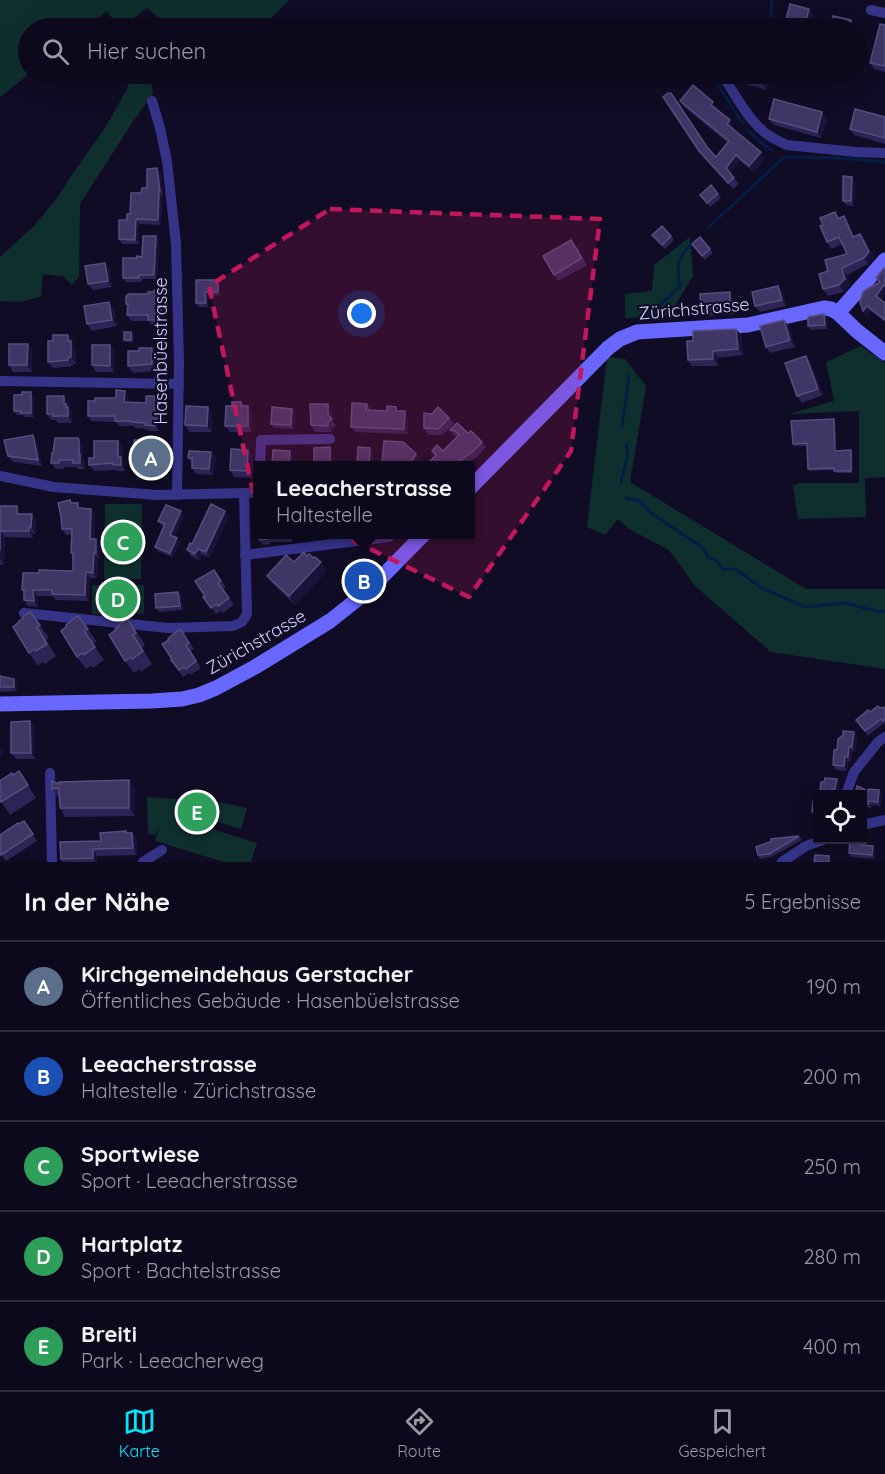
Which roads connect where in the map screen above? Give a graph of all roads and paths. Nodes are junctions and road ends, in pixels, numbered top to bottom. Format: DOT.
graph roads {
  1 [pos="871,10"];
  2 [pos="885,13"];
  3 [pos="728,84"];
  4 [pos="152,101"];
  5 [pos="885,153"];
  6 [pos="885,260"];
  7 [pos="838,313"];
  8 [pos="885,353"];
  9 [pos="0,381"];
  10 [pos="179,384"];
  11 [pos="330,439"];
  12 [pos="260,461"];
  13 [pos="0,476"];
  14 [pos="475,484"];
  15 [pos="253,492"];
  16 [pos="244,493"];
  17 [pos="177,495"];
  18 [pos="373,539"];
  19 [pos="419,539"];
  20 [pos="245,555"];
  21 [pos="24,613"];
  22 [pos="0,704"];
  23 [pos="885,737"];
  24 [pos="50,773"];
  25 [pos="848,790"];
  26 [pos="885,820"];
  27 [pos="867,824"];
  28 [pos="813,844"];
  29 [pos="162,850"];
  30 [pos="52,862"];
  31 [pos="143,862"];
  32 [pos="782,862"];
  1 -- 2 [label="street"];
  3 -- 5 [label="street"];
  4 -- 10 [label="street, Hasenbüelstrasse"];
  6 -- 7 [label="main road"];
  7 -- 8 [label="main road"];
  7 -- 14 [label="main road, Zürichstrasse"];
  9 -- 10 [label="street"];
  10 -- 17 [label="street, Hasenbüelstrasse"];
  11 -- 12 [label="street"];
  13 -- 17 [label="street"];
  15 -- 16 [label="street"];
  16 -- 17 [label="street"];
  16 -- 20 [label="street"];
  18 -- 20 [label="street"];
  19 -- 22 [label="main road, Zürichstrasse"];
  20 -- 21 [label="street"];
  23 -- 25 [label="street"];
  24 -- 30 [label="street"];
  26 -- 27 [label="street"];
  28 -- 32 [label="street"];
  29 -- 31 [label="street"];
}
